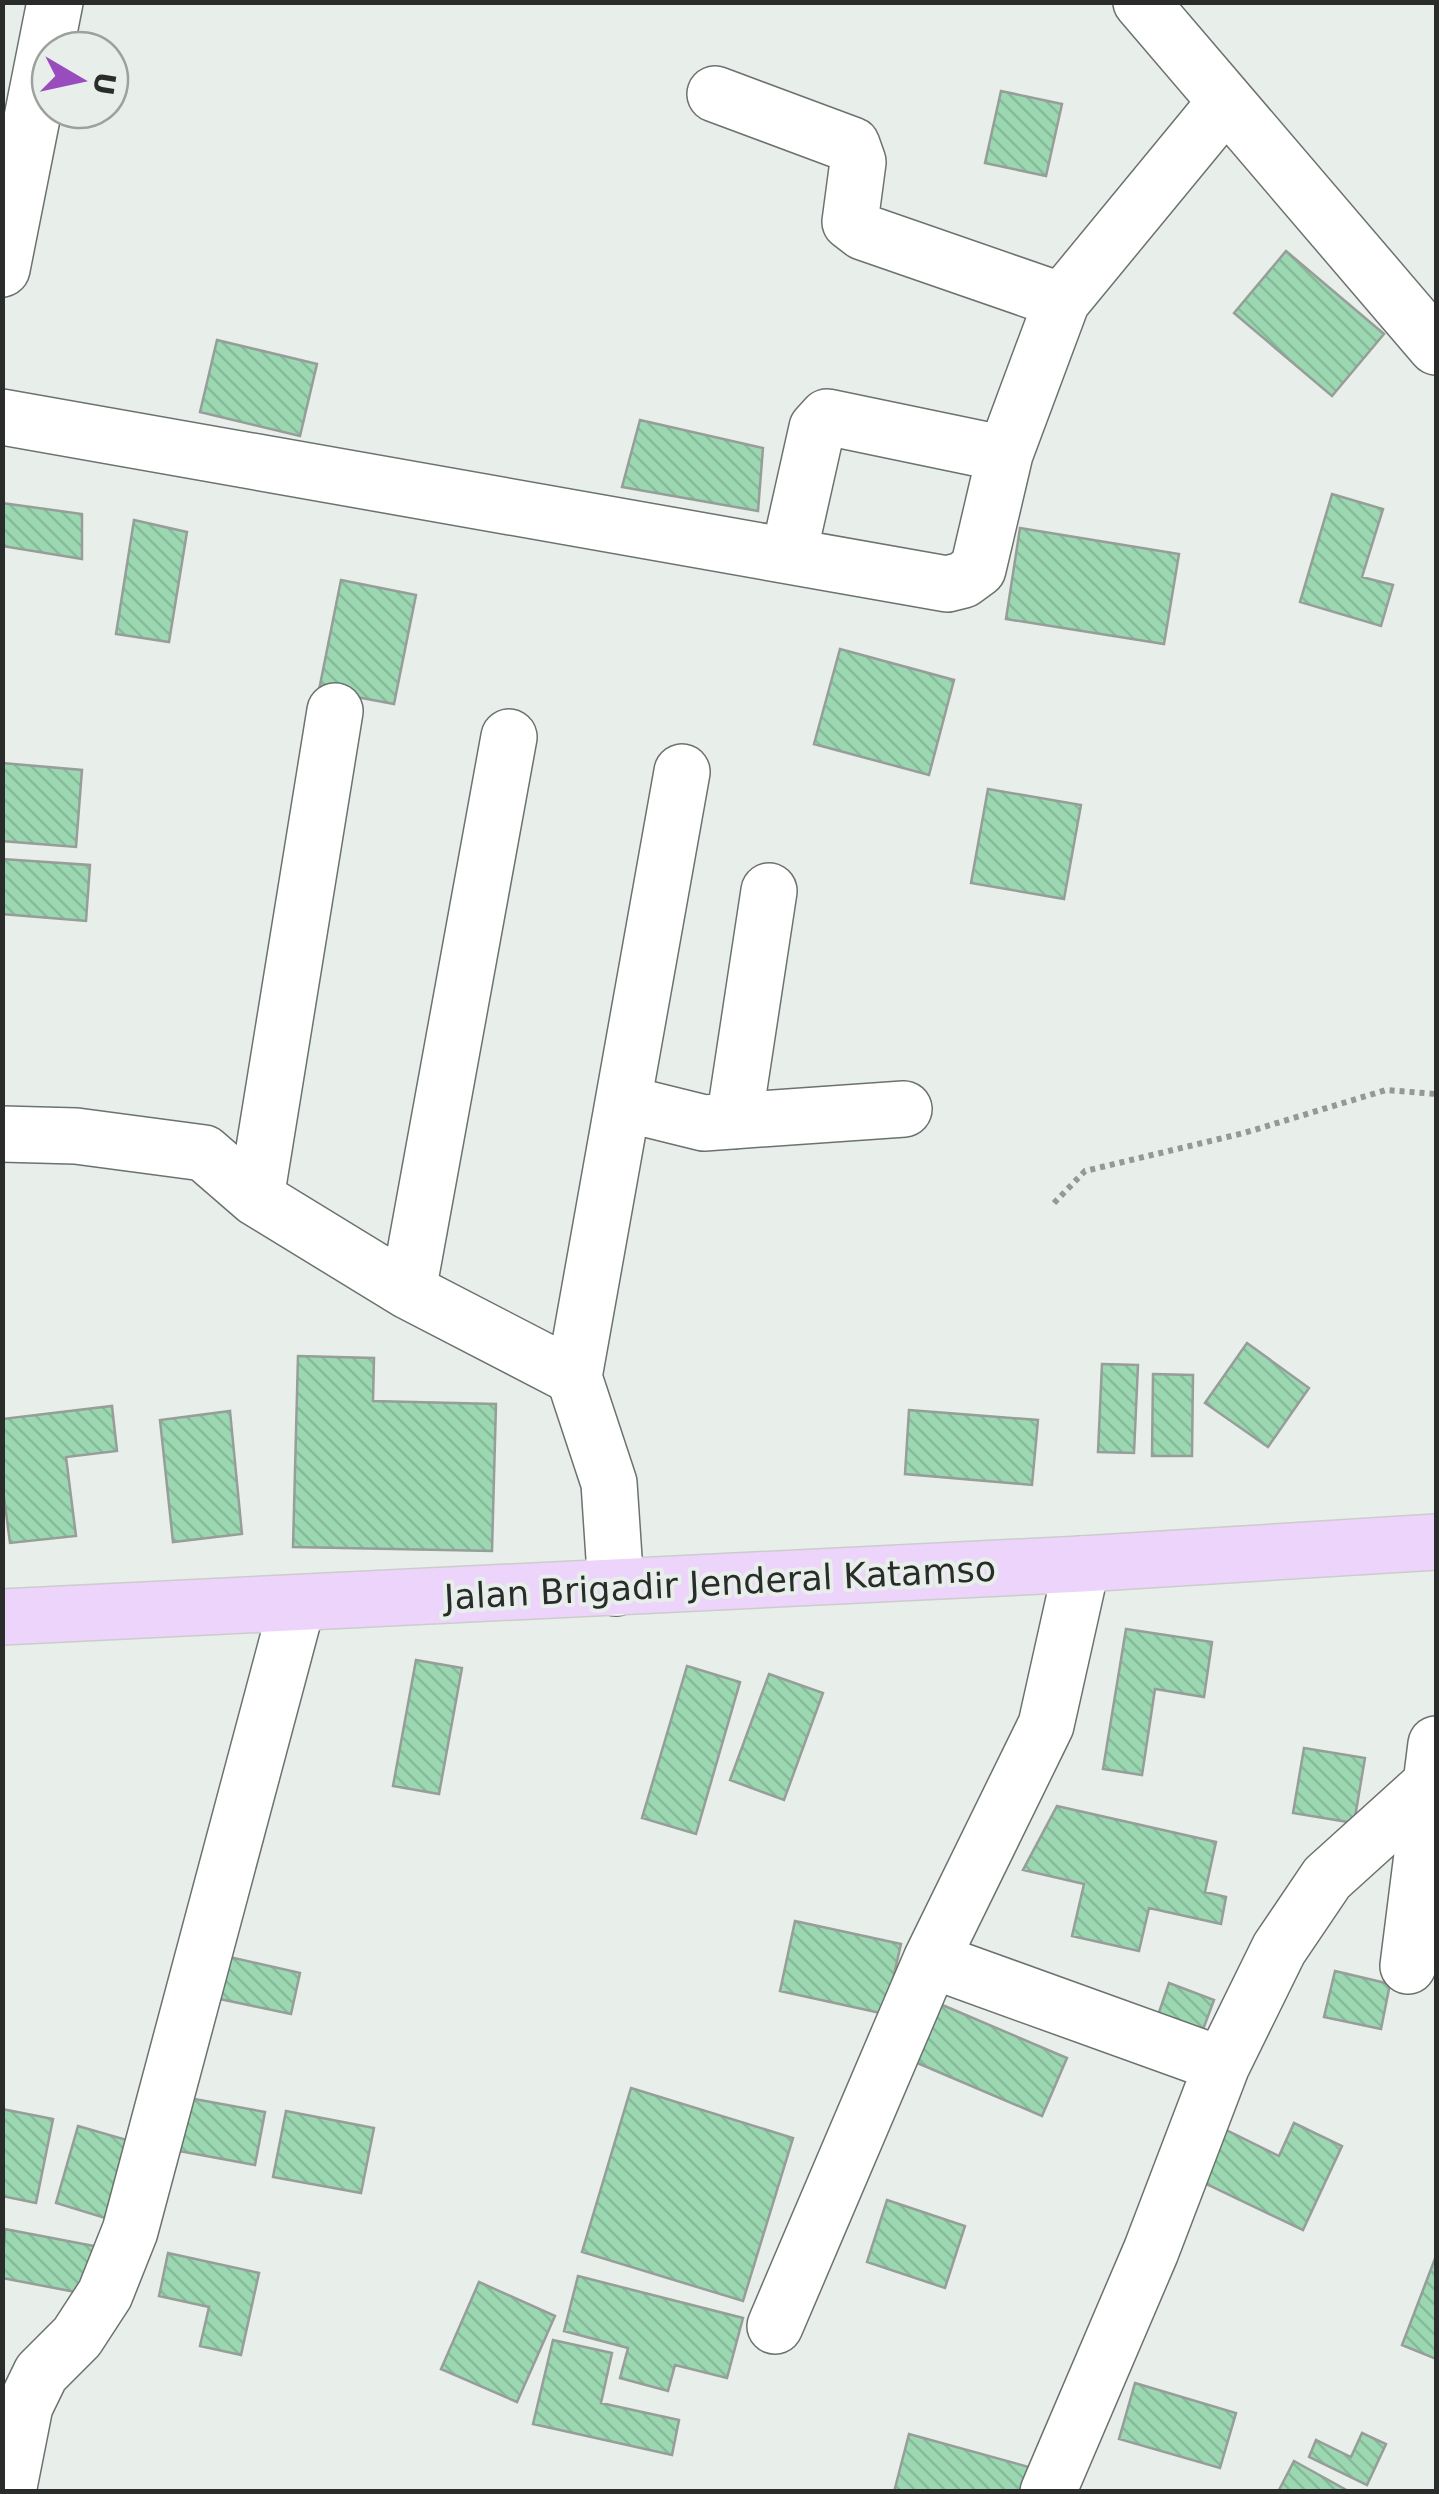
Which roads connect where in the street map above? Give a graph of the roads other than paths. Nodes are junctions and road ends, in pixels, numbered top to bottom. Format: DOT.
graph roads {
  1 [pos="55,2"];
  2 [pos="1141,2"];
  3 [pos="715,94"];
  4 [pos="1225,103"];
  5 [pos="2,269"];
  6 [pos="1062,300"];
  7 [pos="1436,347"];
  8 [pos="2,416"];
  9 [pos="1005,454"];
  10 [pos="789,554"];
  11 [pos="334,712"];
  12 [pos="509,737"];
  13 [pos="682,772"];
  14 [pos="769,891"];
  15 [pos="623,1103"];
  16 [pos="904,1109"];
  17 [pos="734,1121"];
  18 [pos="2,1134"];
  19 [pos="256,1198"];
  20 [pos="408,1291"];
  21 [pos="574,1378"];
  22 [pos="1436,1542"];
  23 [pos="1082,1564"];
  24 [pos="616,1588"];
  25 [pos="298,1604"];
  26 [pos="2,1617"];
  27 [pos="1434,1764"];
  28 [pos="931,1960"];
  29 [pos="1408,1966"];
  30 [pos="1222,2065"];
  31 [pos="775,2326"];
  32 [pos="8,2492"];
  33 [pos="1048,2492"];
  1 -- 5 [label="street"];
  2 -- 4 [label="street"];
  3 -- 6 [label="street"];
  4 -- 6 [label="street"];
  4 -- 7 [label="street"];
  6 -- 9 [label="street"];
  8 -- 10 [label="street"];
  9 -- 10 [label="street"];
  9 -- 10 [label="street"];
  11 -- 19 [label="street"];
  12 -- 20 [label="street"];
  13 -- 15 [label="street"];
  14 -- 17 [label="street"];
  15 -- 17 [label="street"];
  15 -- 21 [label="street"];
  16 -- 17 [label="street"];
  18 -- 19 [label="street"];
  19 -- 20 [label="street"];
  20 -- 21 [label="street"];
  21 -- 24 [label="street"];
  22 -- 23 [label="main road, Jalan Brigadir Jenderal Katamso"];
  23 -- 24 [label="main road, Jalan Brigadir Jenderal Katamso"];
  23 -- 28 [label="street"];
  24 -- 25 [label="main road, Jalan Brigadir Jenderal Katamso"];
  25 -- 26 [label="main road, Jalan Brigadir Jenderal Katamso"];
  25 -- 32 [label="street"];
  27 -- 29 [label="street"];
  27 -- 30 [label="street"];
  28 -- 30 [label="street"];
  28 -- 31 [label="street"];
  30 -- 33 [label="street"];
}
